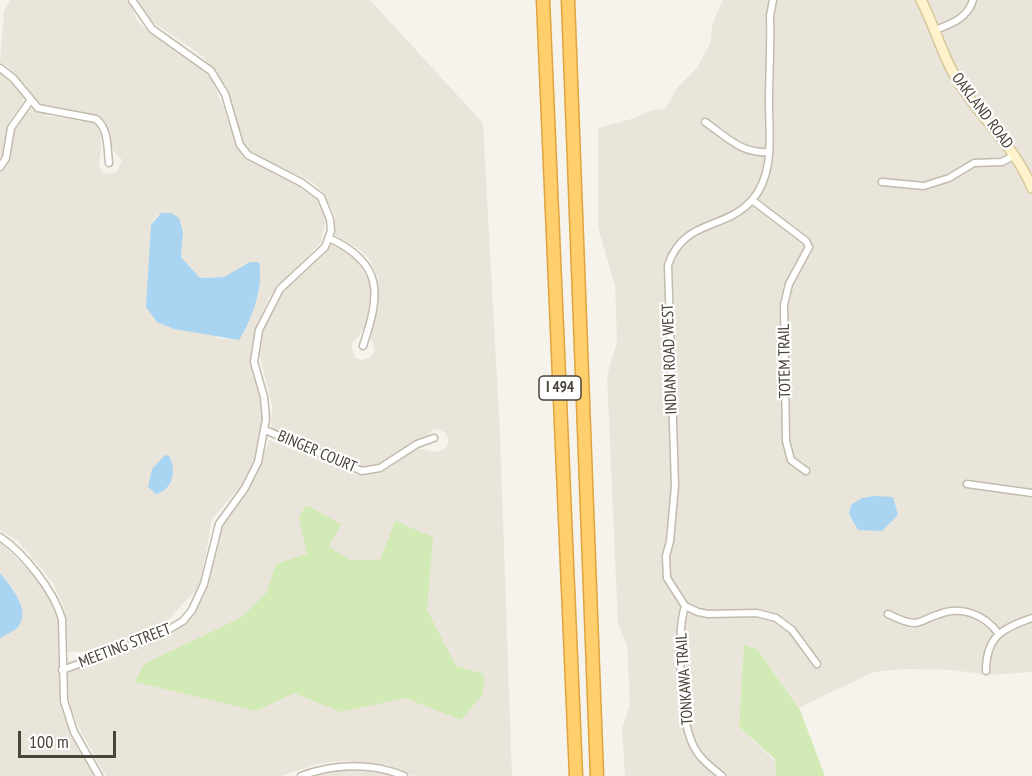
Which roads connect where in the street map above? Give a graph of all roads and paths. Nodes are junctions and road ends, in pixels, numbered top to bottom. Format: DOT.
graph roads {
  1 [pos="132,0"];
  2 [pos="543,0"];
  3 [pos="568,0"];
  4 [pos="773,0"];
  5 [pos="921,0"];
  6 [pos="973,0"];
  7 [pos="934,30"];
  8 [pos="0,68"];
  9 [pos="30,101"];
  10 [pos="705,122"];
  11 [pos="769,152"];
  12 [pos="1015,155"];
  13 [pos="109,163"];
  14 [pos="0,167"];
  15 [pos="882,182"];
  16 [pos="1032,188"];
  17 [pos="752,200"];
  18 [pos="329,238"];
  19 [pos="363,346"];
  20 [pos="265,430"];
  21 [pos="434,438"];
  22 [pos="806,471"];
  23 [pos="966,484"];
  24 [pos="1032,493"];
  25 [pos="0,537"];
  26 [pos="685,606"];
  27 [pos="888,614"];
  28 [pos="1032,618"];
  29 [pos="999,634"];
  30 [pos="817,664"];
  31 [pos="62,670"];
  32 [pos="986,671"];
  33 [pos="99,776"];
  34 [pos="301,776"];
  35 [pos="404,776"];
  36 [pos="576,776"];
  37 [pos="597,776"];
  38 [pos="722,776"];
  1 -- 18 [label="street"];
  2 -- 36 [label="highway, I 494"];
  3 -- 37 [label="highway, I 494"];
  4 -- 11 [label="street, INDIAN ROAD WEST"];
  5 -- 7 [label="street, OAKLAND ROAD"];
  6 -- 7 [label="street"];
  7 -- 12 [label="street, OAKLAND ROAD"];
  8 -- 9 [label="street"];
  9 -- 13 [label="street"];
  9 -- 14 [label="street"];
  10 -- 11 [label="street"];
  11 -- 17 [label="street, INDIAN ROAD WEST"];
  12 -- 15 [label="street"];
  12 -- 16 [label="street, OAKLAND ROAD"];
  17 -- 22 [label="street, TOTEM TRAIL"];
  17 -- 26 [label="street, INDIAN ROAD WEST"];
  18 -- 19 [label="street"];
  18 -- 20 [label="street, MEETING STREET"];
  20 -- 21 [label="street, BINGER COURT"];
  20 -- 31 [label="street, MEETING STREET"];
  23 -- 24 [label="street"];
  25 -- 31 [label="street"];
  26 -- 30 [label="street"];
  26 -- 38 [label="street, TONKAWA TRAIL"];
  27 -- 29 [label="street"];
  28 -- 29 [label="street"];
  29 -- 32 [label="street"];
  31 -- 33 [label="street"];
  34 -- 35 [label="street"];
}
